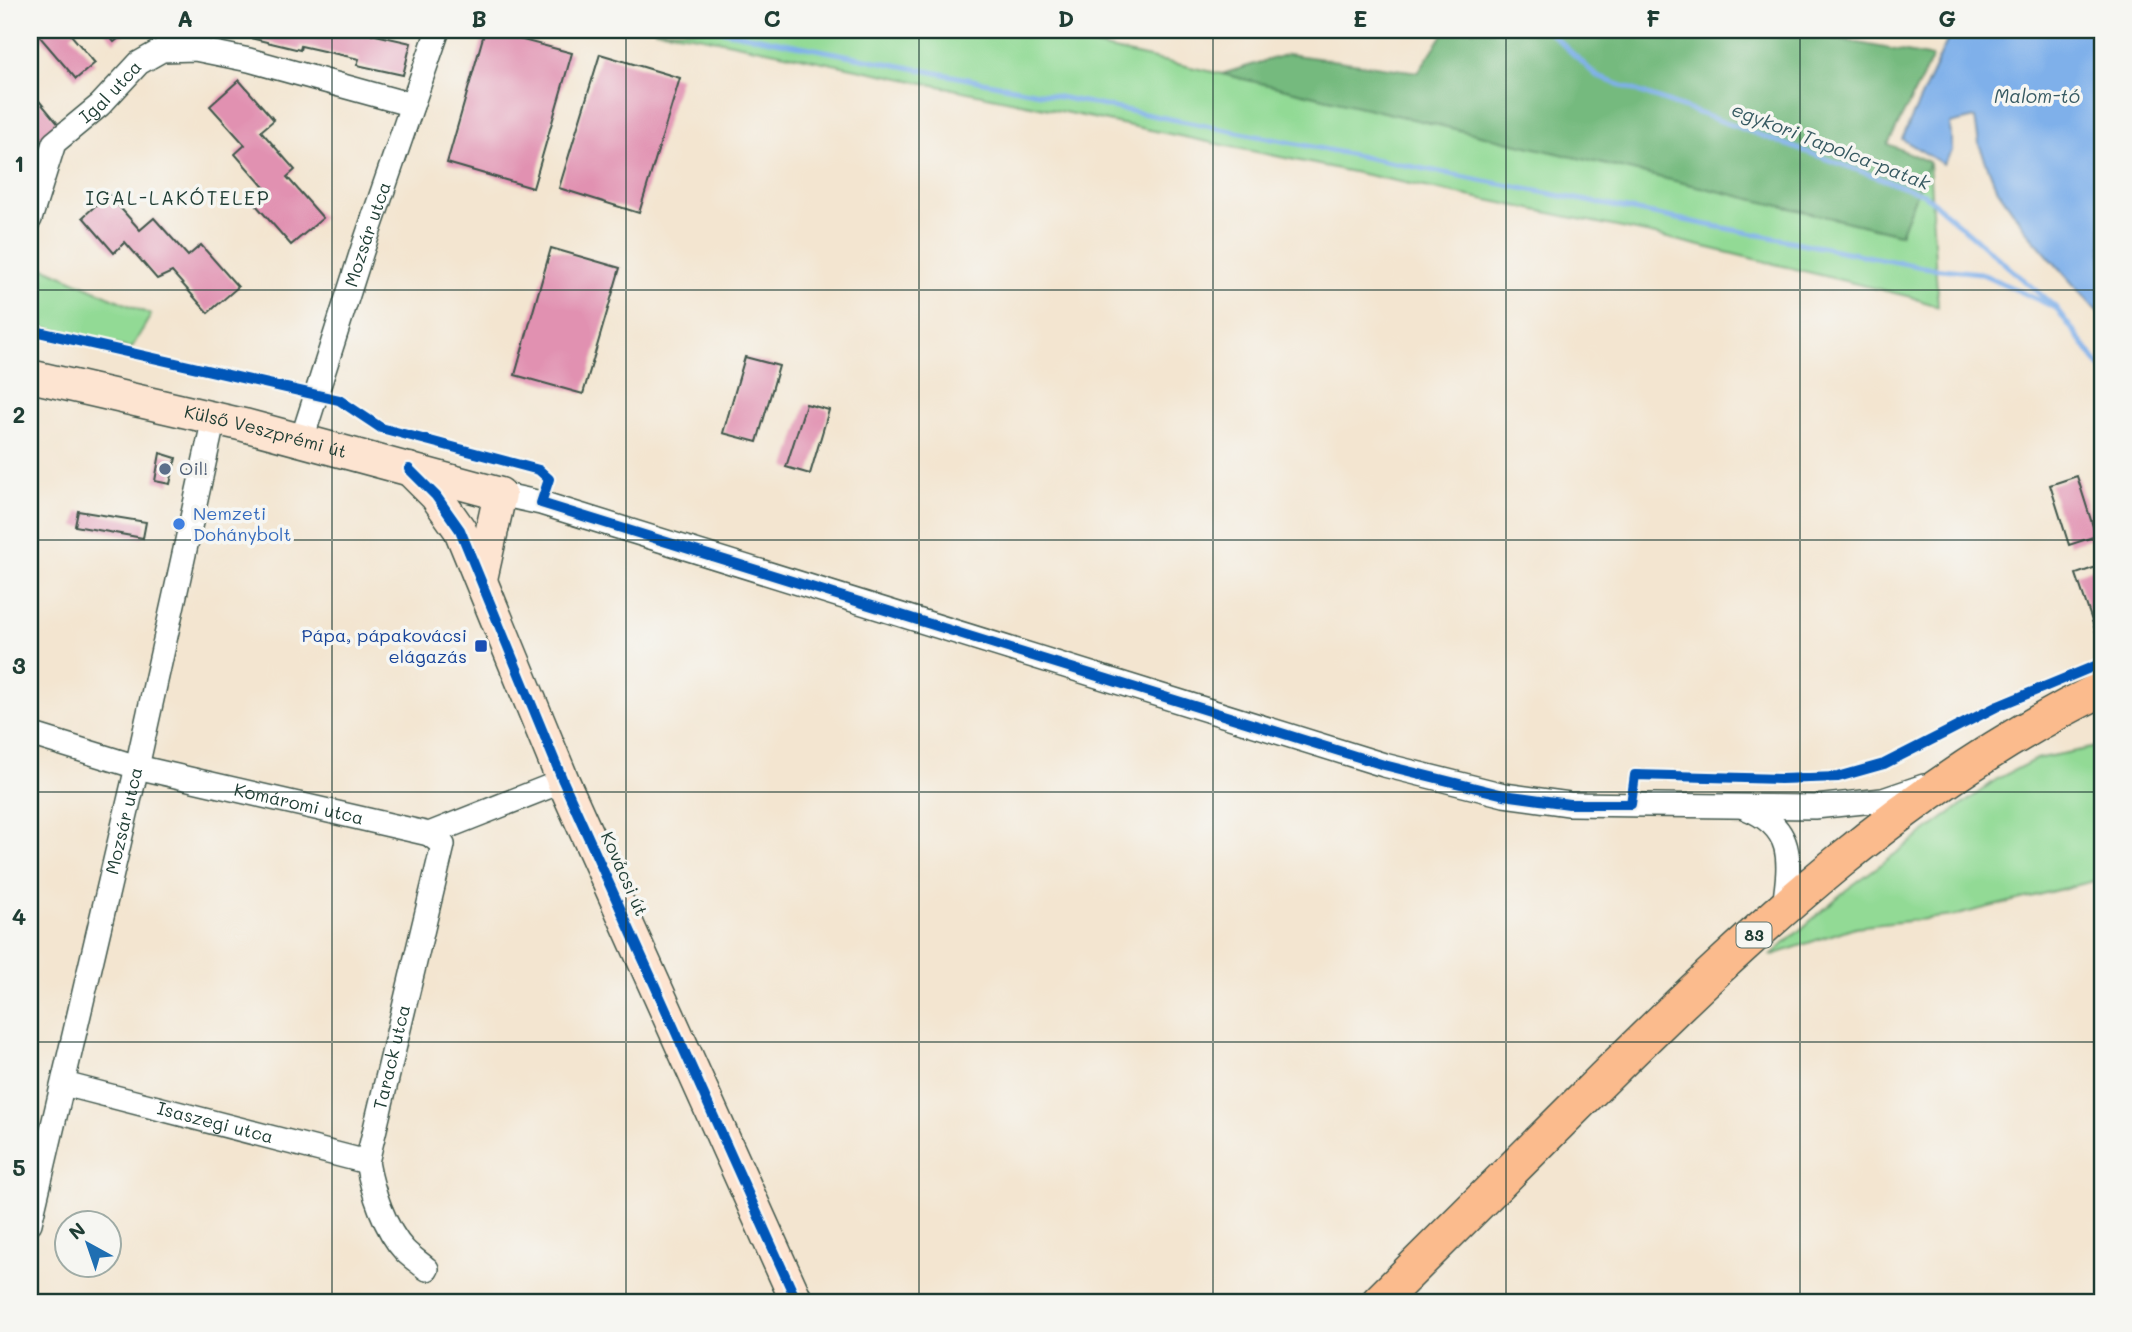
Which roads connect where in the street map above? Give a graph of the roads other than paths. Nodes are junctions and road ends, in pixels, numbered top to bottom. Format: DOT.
graph roads {
  1 [pos="438,30"];
  2 [pos="412,105"];
  3 [pos="30,219"];
  4 [pos="30,376"];
  5 [pos="214,418"];
  6 [pos="302,439"];
  7 [pos="409,469"];
  8 [pos="491,491"];
  9 [pos="460,530"];
  10 [pos="481,579"];
  11 [pos="2102,689"];
  12 [pos="30,734"];
  13 [pos="137,767"];
  14 [pos="1951,778"];
  15 [pos="563,781"];
  16 [pos="1740,806"];
  17 [pos="429,834"];
  18 [pos="1784,907"];
  19 [pos="64,1084"];
  20 [pos="367,1162"];
  21 [pos="30,1223"];
  22 [pos="427,1269"];
  23 [pos="797,1302"];
  24 [pos="1379,1302"];
  1 -- 2 [label="street, Mozsár utca"];
  2 -- 3 [label="street, Igal utca"];
  2 -- 6 [label="street, Mozsár utca"];
  4 -- 5 [label="street, Külső Veszprémi út"];
  5 -- 6 [label="street, Külső Veszprémi út"];
  5 -- 13 [label="street, Mozsár utca"];
  6 -- 7 [label="street, Külső Veszprémi út"];
  7 -- 8 [label="street, Külső Veszprémi út"];
  7 -- 9 [label="street, Kovácsi út"];
  8 -- 9 [label="street"];
  8 -- 10 [label="street"];
  8 -- 16 [label="street"];
  9 -- 10 [label="street, Kovácsi út"];
  10 -- 15 [label="street, Kovácsi út"];
  11 -- 14 [label="main road, 83"];
  12 -- 13 [label="street, Komáromi utca"];
  13 -- 17 [label="street, Komáromi utca"];
  13 -- 19 [label="street, Mozsár utca"];
  14 -- 16 [label="street"];
  14 -- 18 [label="main road, 83"];
  15 -- 17 [label="street"];
  15 -- 23 [label="street, Kovácsi út"];
  16 -- 18 [label="street"];
  17 -- 20 [label="street, Tarack utca"];
  18 -- 24 [label="main road, 83"];
  19 -- 20 [label="street, Isaszegi utca"];
  19 -- 21 [label="street, Mozsár utca"];
  20 -- 22 [label="street, Tarack utca"];
}
